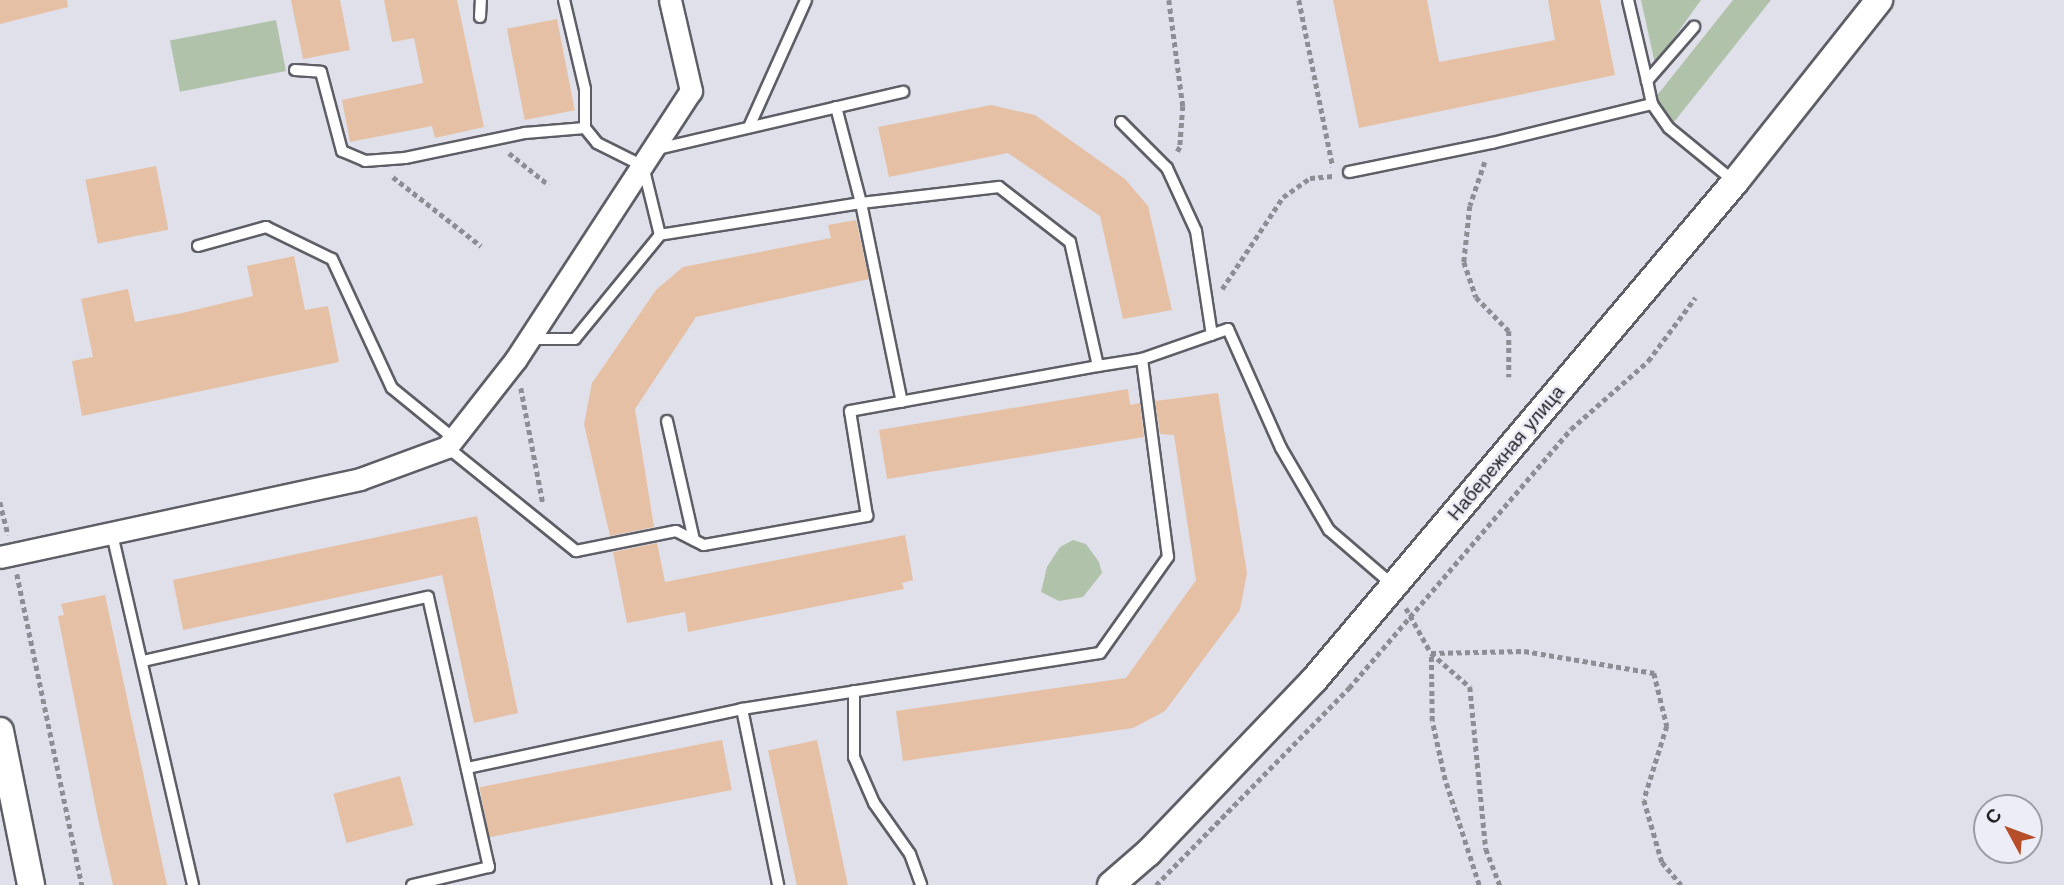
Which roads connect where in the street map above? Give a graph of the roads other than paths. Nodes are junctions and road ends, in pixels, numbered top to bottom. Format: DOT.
graph roads {
  1 [pos="481,0"];
  2 [pos="564,0"];
  3 [pos="670,0"];
  4 [pos="806,0"];
  5 [pos="1628,0"];
  6 [pos="1879,0"];
  7 [pos="480,17"];
  8 [pos="1694,27"];
  9 [pos="295,70"];
  10 [pos="1647,81"];
  11 [pos="903,92"];
  12 [pos="1651,104"];
  13 [pos="836,107"];
  14 [pos="1121,122"];
  15 [pos="749,127"];
  16 [pos="584,128"];
  17 [pos="648,158"];
  18 [pos="1349,172"];
  19 [pos="1735,182"];
  20 [pos="861,203"];
  21 [pos="660,234"];
  22 [pos="198,246"];
  23 [pos="1212,335"];
  24 [pos="529,339"];
  25 [pos="1142,359"];
  26 [pos="1098,366"];
  27 [pos="902,402"];
  28 [pos="667,421"];
  29 [pos="450,442"];
  30 [pos="112,534"];
  31 [pos="694,540"];
  32 [pos="7,556"];
  33 [pos="1394,586"];
  34 [pos="143,661"];
  35 [pos="854,691"];
  36 [pos="742,709"];
  37 [pos="0,731"];
  38 [pos="3,761"];
  39 [pos="467,768"];
  40 [pos="32,885"];
  41 [pos="193,885"];
  42 [pos="412,885"];
  43 [pos="778,885"];
  44 [pos="921,885"];
  45 [pos="1111,885"];
  1 -- 7 [label="lane"];
  2 -- 16 [label="lane"];
  3 -- 17 [label="street"];
  4 -- 15 [label="lane"];
  5 -- 10 [label="lane"];
  6 -- 19 [label="street, Набережная улица"];
  8 -- 10 [label="lane"];
  9 -- 16 [label="lane"];
  10 -- 12 [label="lane"];
  11 -- 13 [label="lane"];
  12 -- 18 [label="lane"];
  12 -- 19 [label="lane"];
  13 -- 15 [label="lane"];
  13 -- 20 [label="lane"];
  14 -- 23 [label="lane"];
  15 -- 17 [label="lane"];
  16 -- 17 [label="lane"];
  17 -- 21 [label="lane"];
  17 -- 24 [label="street"];
  19 -- 33 [label="street, Набережная улица"];
  20 -- 21 [label="lane"];
  20 -- 26 [label="lane"];
  20 -- 27 [label="lane"];
  21 -- 24 [label="lane"];
  22 -- 29 [label="lane"];
  23 -- 25 [label="lane"];
  23 -- 33 [label="lane"];
  24 -- 29 [label="street"];
  25 -- 26 [label="lane"];
  25 -- 35 [label="lane"];
  26 -- 27 [label="lane"];
  27 -- 31 [label="lane"];
  28 -- 31 [label="lane"];
  29 -- 30 [label="street"];
  29 -- 31 [label="lane"];
  30 -- 32 [label="street"];
  30 -- 34 [label="lane"];
  33 -- 45 [label="street, Набережная улица"];
  34 -- 39 [label="lane"];
  34 -- 41 [label="lane"];
  35 -- 36 [label="lane"];
  35 -- 44 [label="lane"];
  36 -- 39 [label="lane"];
  36 -- 43 [label="lane"];
  37 -- 38 [label="street"];
  38 -- 40 [label="street"];
  39 -- 42 [label="lane"];
}
